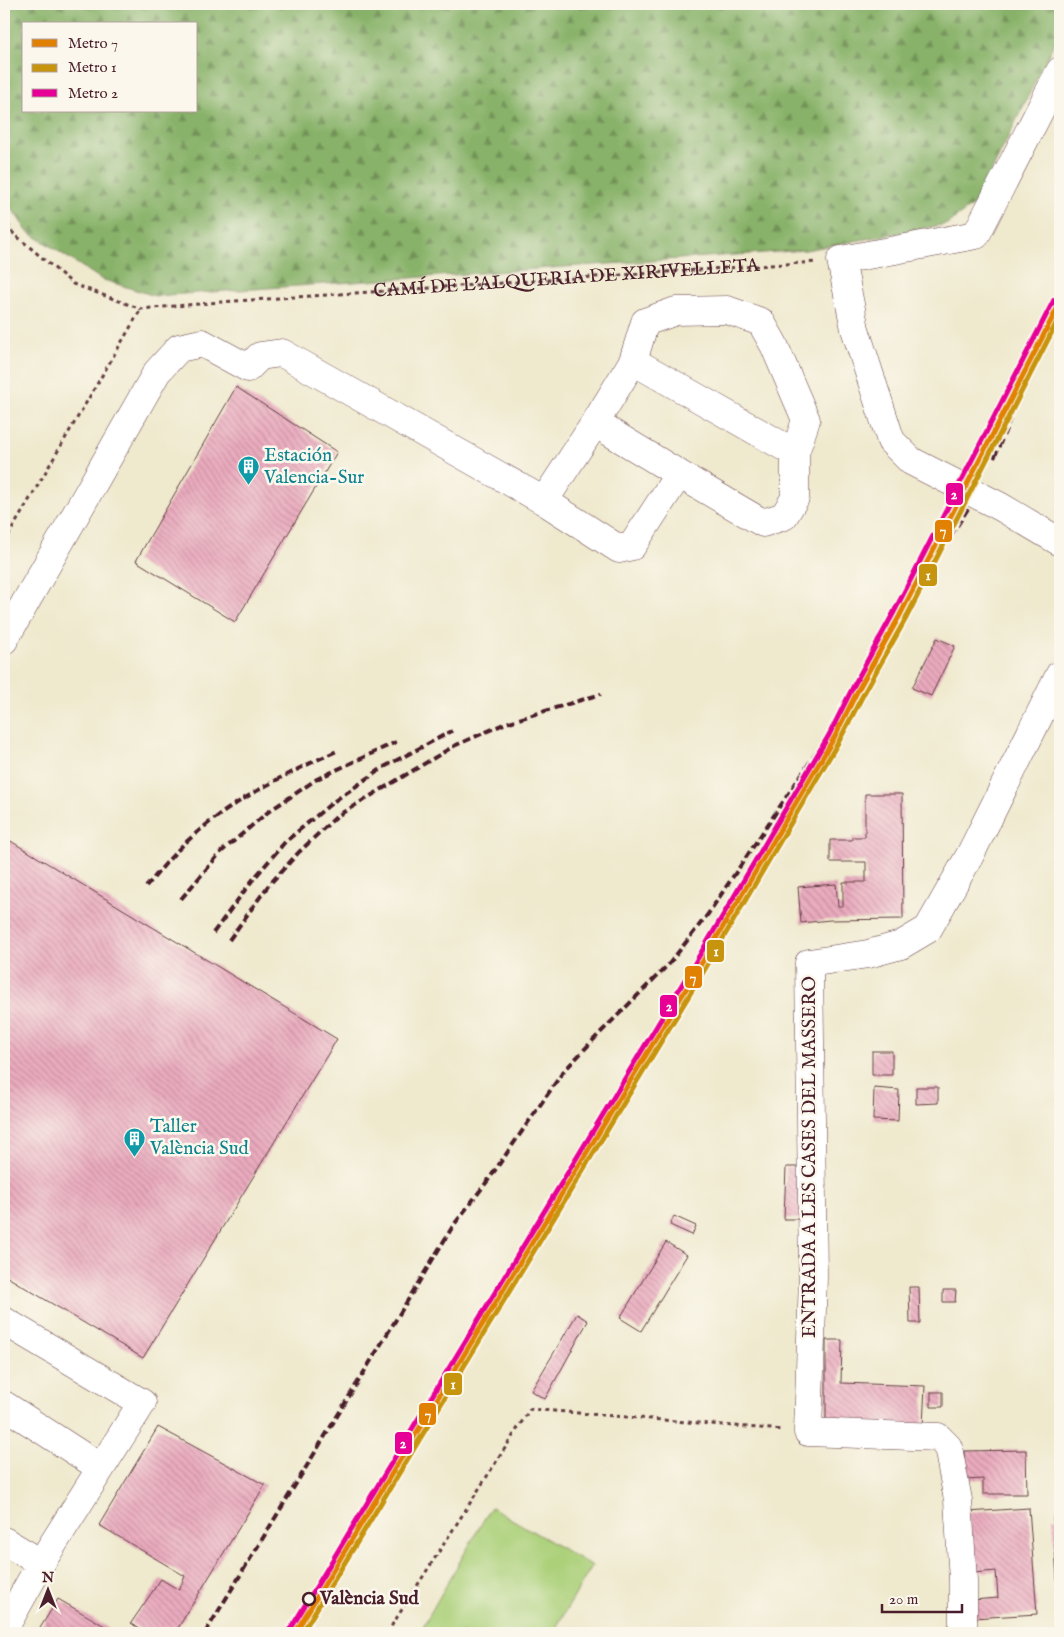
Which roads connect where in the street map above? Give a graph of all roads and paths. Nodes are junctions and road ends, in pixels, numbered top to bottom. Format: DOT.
graph roads {
  1 [pos="1060,71"];
  2 [pos="4,217"];
  3 [pos="842,260"];
  4 [pos="141,309"];
  5 [pos="633,361"];
  6 [pos="595,423"];
  7 [pos="795,453"];
  8 [pos="679,474"];
  9 [pos="544,501"];
  10 [pos="1060,542"];
  11 [pos="4,543"];
  12 [pos="4,640"];
  13 [pos="1060,674"];
  14 [pos="4,1321"];
  15 [pos="4,1405"];
  16 [pos="808,1432"];
  17 [pos="101,1468"];
  18 [pos="4,1541"];
  19 [pos="41,1562"];
  20 [pos="4,1629"];
  21 [pos="387,1633"];
  22 [pos="963,1633"];
  1 -- 3 [label="street"];
  2 -- 4 [label="path, CAMÍ DE L'ALQUERIA DE XIRIVELLETA"];
  3 -- 4 [label="path, CAMÍ DE L'ALQUERIA DE XIRIVELLETA"];
  3 -- 10 [label="street"];
  4 -- 11 [label="path"];
  5 -- 6 [label="street"];
  5 -- 7 [label="street"];
  5 -- 7 [label="street"];
  6 -- 8 [label="street"];
  6 -- 9 [label="street"];
  7 -- 8 [label="street"];
  8 -- 9 [label="street"];
  9 -- 12 [label="street"];
  13 -- 16 [label="street, ENTRADA A LES CASES DEL MASSERO"];
  14 -- 17 [label="street"];
  15 -- 17 [label="street"];
  16 -- 21 [label="path"];
  16 -- 22 [label="street"];
  17 -- 19 [label="street"];
  18 -- 19 [label="street"];
  19 -- 20 [label="street"];
}
